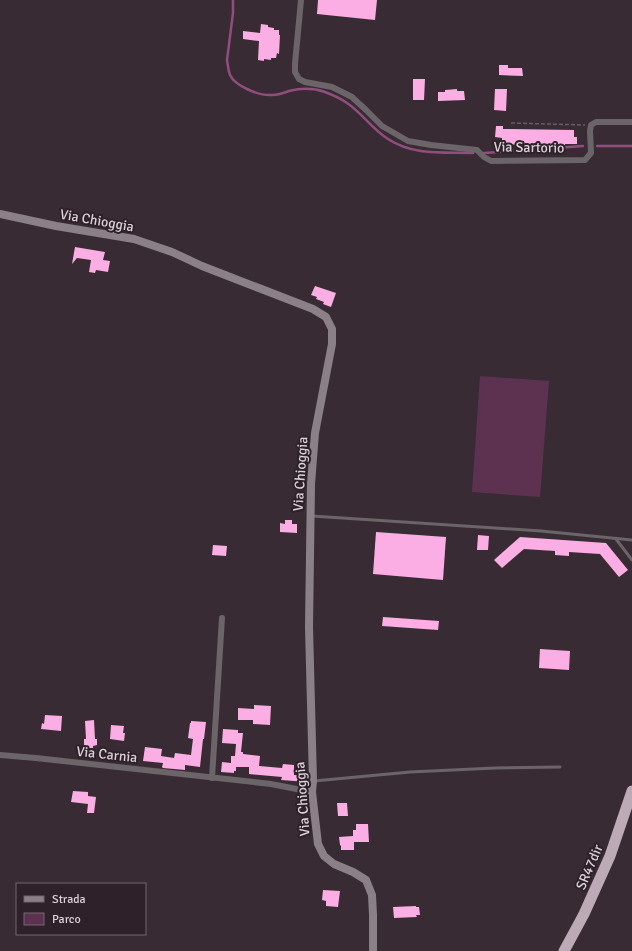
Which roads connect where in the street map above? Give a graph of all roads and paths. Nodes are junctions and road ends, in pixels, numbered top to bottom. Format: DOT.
graph roads {
  1 [pos="301,0"];
  2 [pos="511,122"];
  3 [pos="632,122"];
  4 [pos="591,125"];
  5 [pos="0,214"];
  6 [pos="310,516"];
  7 [pos="616,539"];
  8 [pos="632,540"];
  9 [pos="632,560"];
  10 [pos="222,618"];
  11 [pos="0,755"];
  12 [pos="560,767"];
  13 [pos="212,778"];
  14 [pos="313,781"];
  15 [pos="632,791"];
  16 [pos="312,792"];
  17 [pos="373,951"];
  18 [pos="564,951"];
  1 -- 4 [label="street, Via Sartorio"];
  2 -- 4 [label="path, Via Sartorio"];
  3 -- 4 [label="street"];
  5 -- 6 [label="street, Via Chioggia"];
  6 -- 7 [label="lane"];
  6 -- 14 [label="street, Via Chioggia"];
  7 -- 8 [label="lane"];
  7 -- 9 [label="lane"];
  10 -- 13 [label="street"];
  11 -- 13 [label="street, Via Carnia"];
  12 -- 14 [label="lane"];
  13 -- 16 [label="street, Via Carnia"];
  14 -- 16 [label="street, Via Chioggia"];
  15 -- 18 [label="highway, SR47dir / SR47dir"];
  16 -- 17 [label="street, Via Chioggia"];
}
